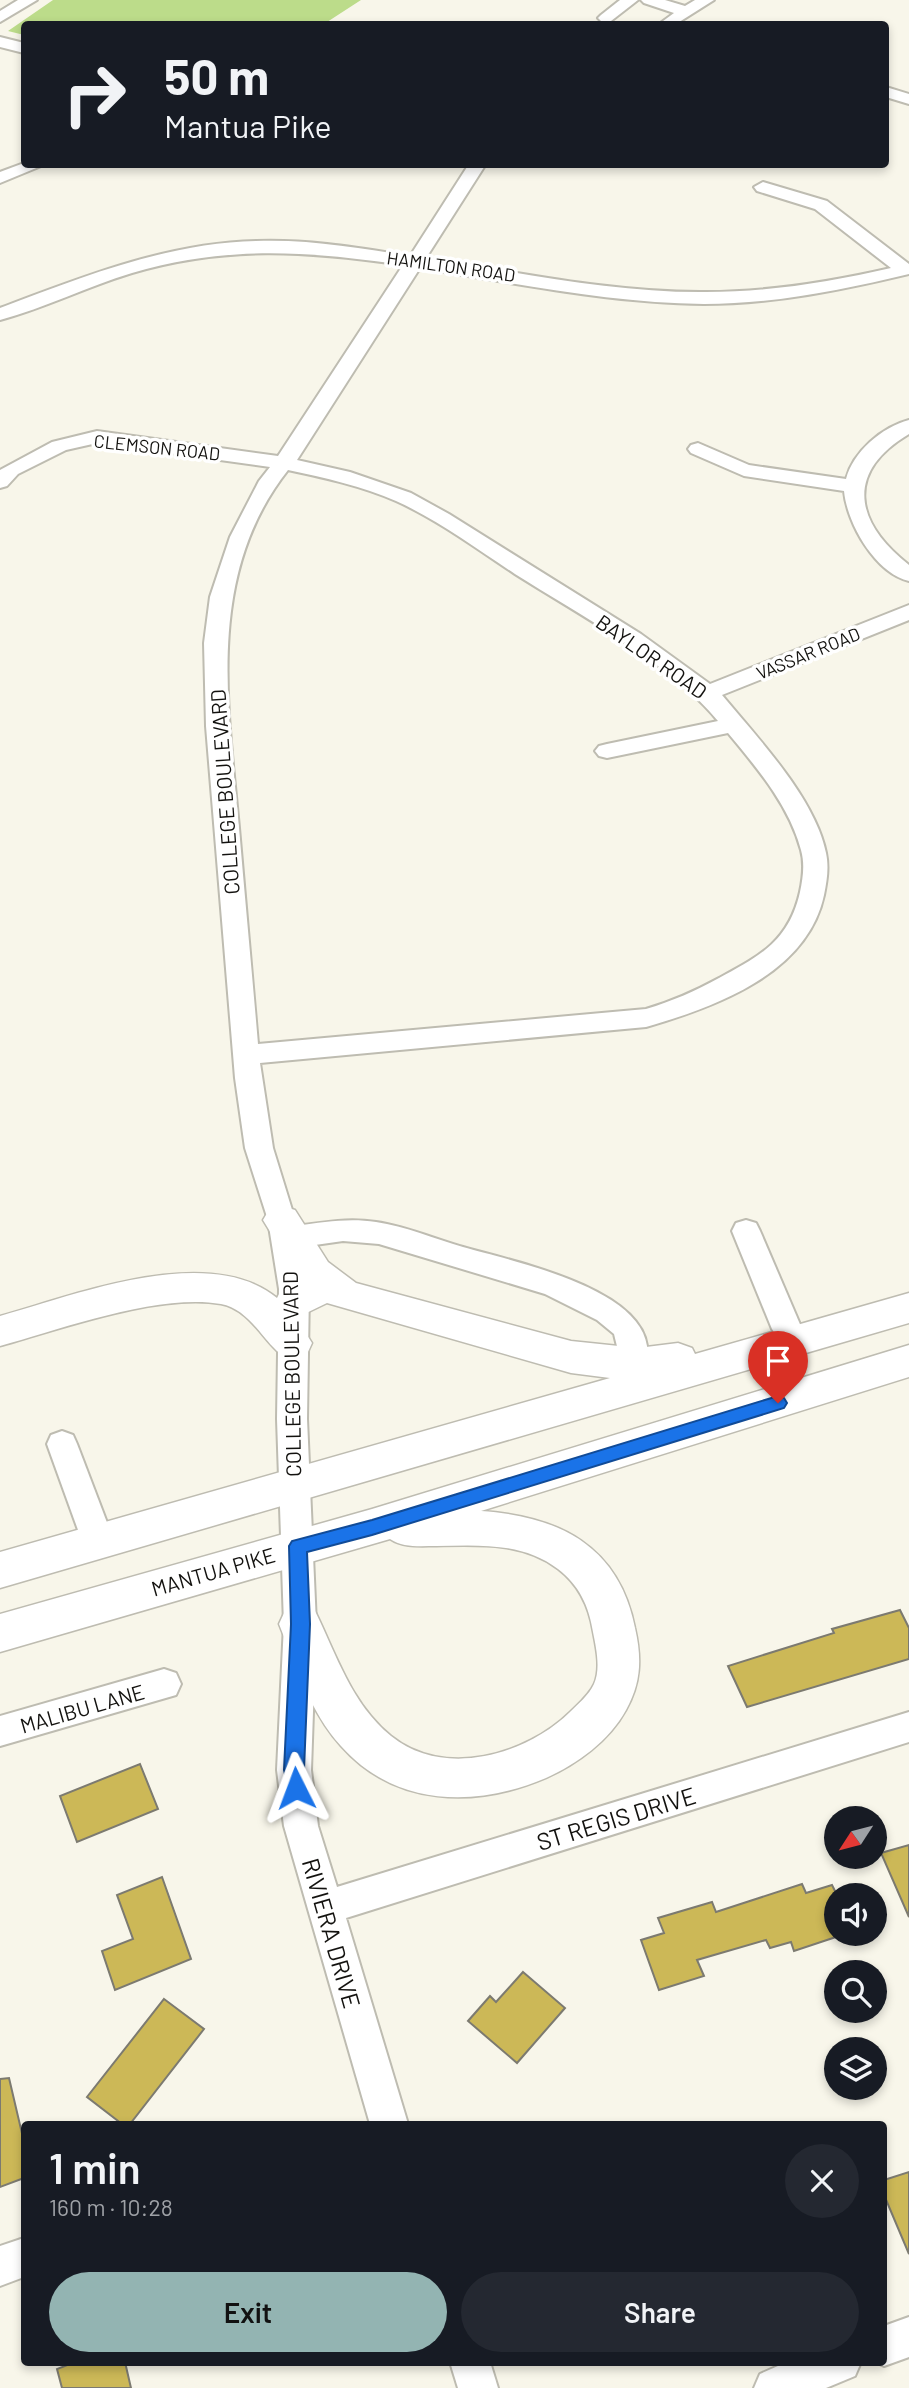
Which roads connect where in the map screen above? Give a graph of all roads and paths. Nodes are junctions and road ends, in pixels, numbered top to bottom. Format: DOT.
graph roads {
  1 [pos="29,0"];
  2 [pos="630,0"];
  3 [pos="649,0"];
  4 [pos="706,0"];
  5 [pos="687,12"];
  6 [pos="0,18"];
  7 [pos="606,18"];
  8 [pos="671,21"];
  9 [pos="0,41"];
  10 [pos="21,47"];
  11 [pos="889,93"];
  12 [pos="909,99"];
  13 [pos="27,168"];
  14 [pos="475,168"];
  15 [pos="0,178"];
  16 [pos="763,187"];
  17 [pos="415,262"];
  18 [pos="907,269"];
  19 [pos="0,314"];
  20 [pos="909,426"];
  21 [pos="698,449"];
  22 [pos="284,463"];
  23 [pos="0,482"];
  24 [pos="853,486"];
  25 [pos="909,575"];
  26 [pos="909,612"];
  27 [pos="708,693"];
  28 [pos="736,724"];
  29 [pos="607,751"];
  30 [pos="245,1055"];
  31 [pos="287,1229"];
  32 [pos="746,1231"];
  33 [pos="330,1284"];
  34 [pos="294,1303"];
  35 [pos="891,1313"];
  36 [pos="787,1329"];
  37 [pos="0,1331"];
  38 [pos="293,1343"];
  39 [pos="909,1362"];
  40 [pos="635,1363"];
  41 [pos="62,1444"];
  42 [pos="294,1487"];
  43 [pos="372,1527"];
  44 [pos="99,1541"];
  45 [pos="298,1546"];
  46 [pos="54,1553"];
  47 [pos="0,1557"];
  48 [pos="0,1570"];
  49 [pos="300,1624"];
  50 [pos="0,1633"];
  51 [pos="164,1684"];
  52 [pos="909,1727"];
  53 [pos="0,1731"];
  54 [pos="324,1908"];
  55 [pos="388,2121"];
  56 [pos="21,2259"];
  57 [pos="0,2266"];
  58 [pos="909,2337"];
  59 [pos="887,2345"];
  60 [pos="471,2366"];
  61 [pos="831,2366"];
  62 [pos="478,2388"];
  63 [pos="774,2388"];
  1 -- 6 [label="street"];
  2 -- 7 [label="street"];
  3 -- 5 [label="street"];
  4 -- 5 [label="street"];
  5 -- 8 [label="street"];
  9 -- 10 [label="street"];
  11 -- 12 [label="street"];
  13 -- 15 [label="street"];
  14 -- 17 [label="street, COLLEGE BOULEVARD"];
  16 -- 18 [label="street"];
  17 -- 18 [label="street, HAMILTON ROAD"];
  17 -- 19 [label="street, HAMILTON ROAD"];
  17 -- 22 [label="street, COLLEGE BOULEVARD"];
  20 -- 24 [label="street"];
  21 -- 24 [label="street"];
  22 -- 23 [label="street, CLEMSON ROAD"];
  22 -- 27 [label="street, BAYLOR ROAD"];
  22 -- 30 [label="street, COLLEGE BOULEVARD"];
  24 -- 25 [label="street"];
  26 -- 27 [label="street, VASSAR ROAD"];
  27 -- 28 [label="street, BAYLOR ROAD"];
  28 -- 29 [label="street"];
  28 -- 30 [label="street, BAYLOR ROAD"];
  30 -- 31 [label="street, COLLEGE BOULEVARD"];
  31 -- 33 [label="main road"];
  31 -- 34 [label="street, COLLEGE BOULEVARD"];
  31 -- 40 [label="street"];
  32 -- 36 [label="street"];
  33 -- 34 [label="main road"];
  33 -- 40 [label="main road"];
  34 -- 38 [label="street, COLLEGE BOULEVARD"];
  35 -- 36 [label="main road"];
  35 -- 42 [label="main road"];
  36 -- 40 [label="main road"];
  37 -- 38 [label="main road"];
  38 -- 42 [label="street, COLLEGE BOULEVARD"];
  39 -- 43 [label="main road, MANTUA PIKE"];
  41 -- 44 [label="street"];
  42 -- 44 [label="main road"];
  42 -- 45 [label="street, RIVIERA DRIVE"];
  43 -- 45 [label="main road, MANTUA PIKE"];
  43 -- 49 [label="main road"];
  44 -- 46 [label="main road"];
  45 -- 49 [label="street, RIVIERA DRIVE"];
  45 -- 50 [label="main road, MANTUA PIKE"];
  46 -- 47 [label="main road"];
  46 -- 48 [label="main road"];
  49 -- 54 [label="street, RIVIERA DRIVE"];
  51 -- 53 [label="street, MALIBU LANE"];
  52 -- 54 [label="street, ST REGIS DRIVE"];
  54 -- 55 [label="street, RIVIERA DRIVE"];
  56 -- 57 [label="street"];
  58 -- 59 [label="street"];
  60 -- 62 [label="street"];
  61 -- 63 [label="street"];
}
